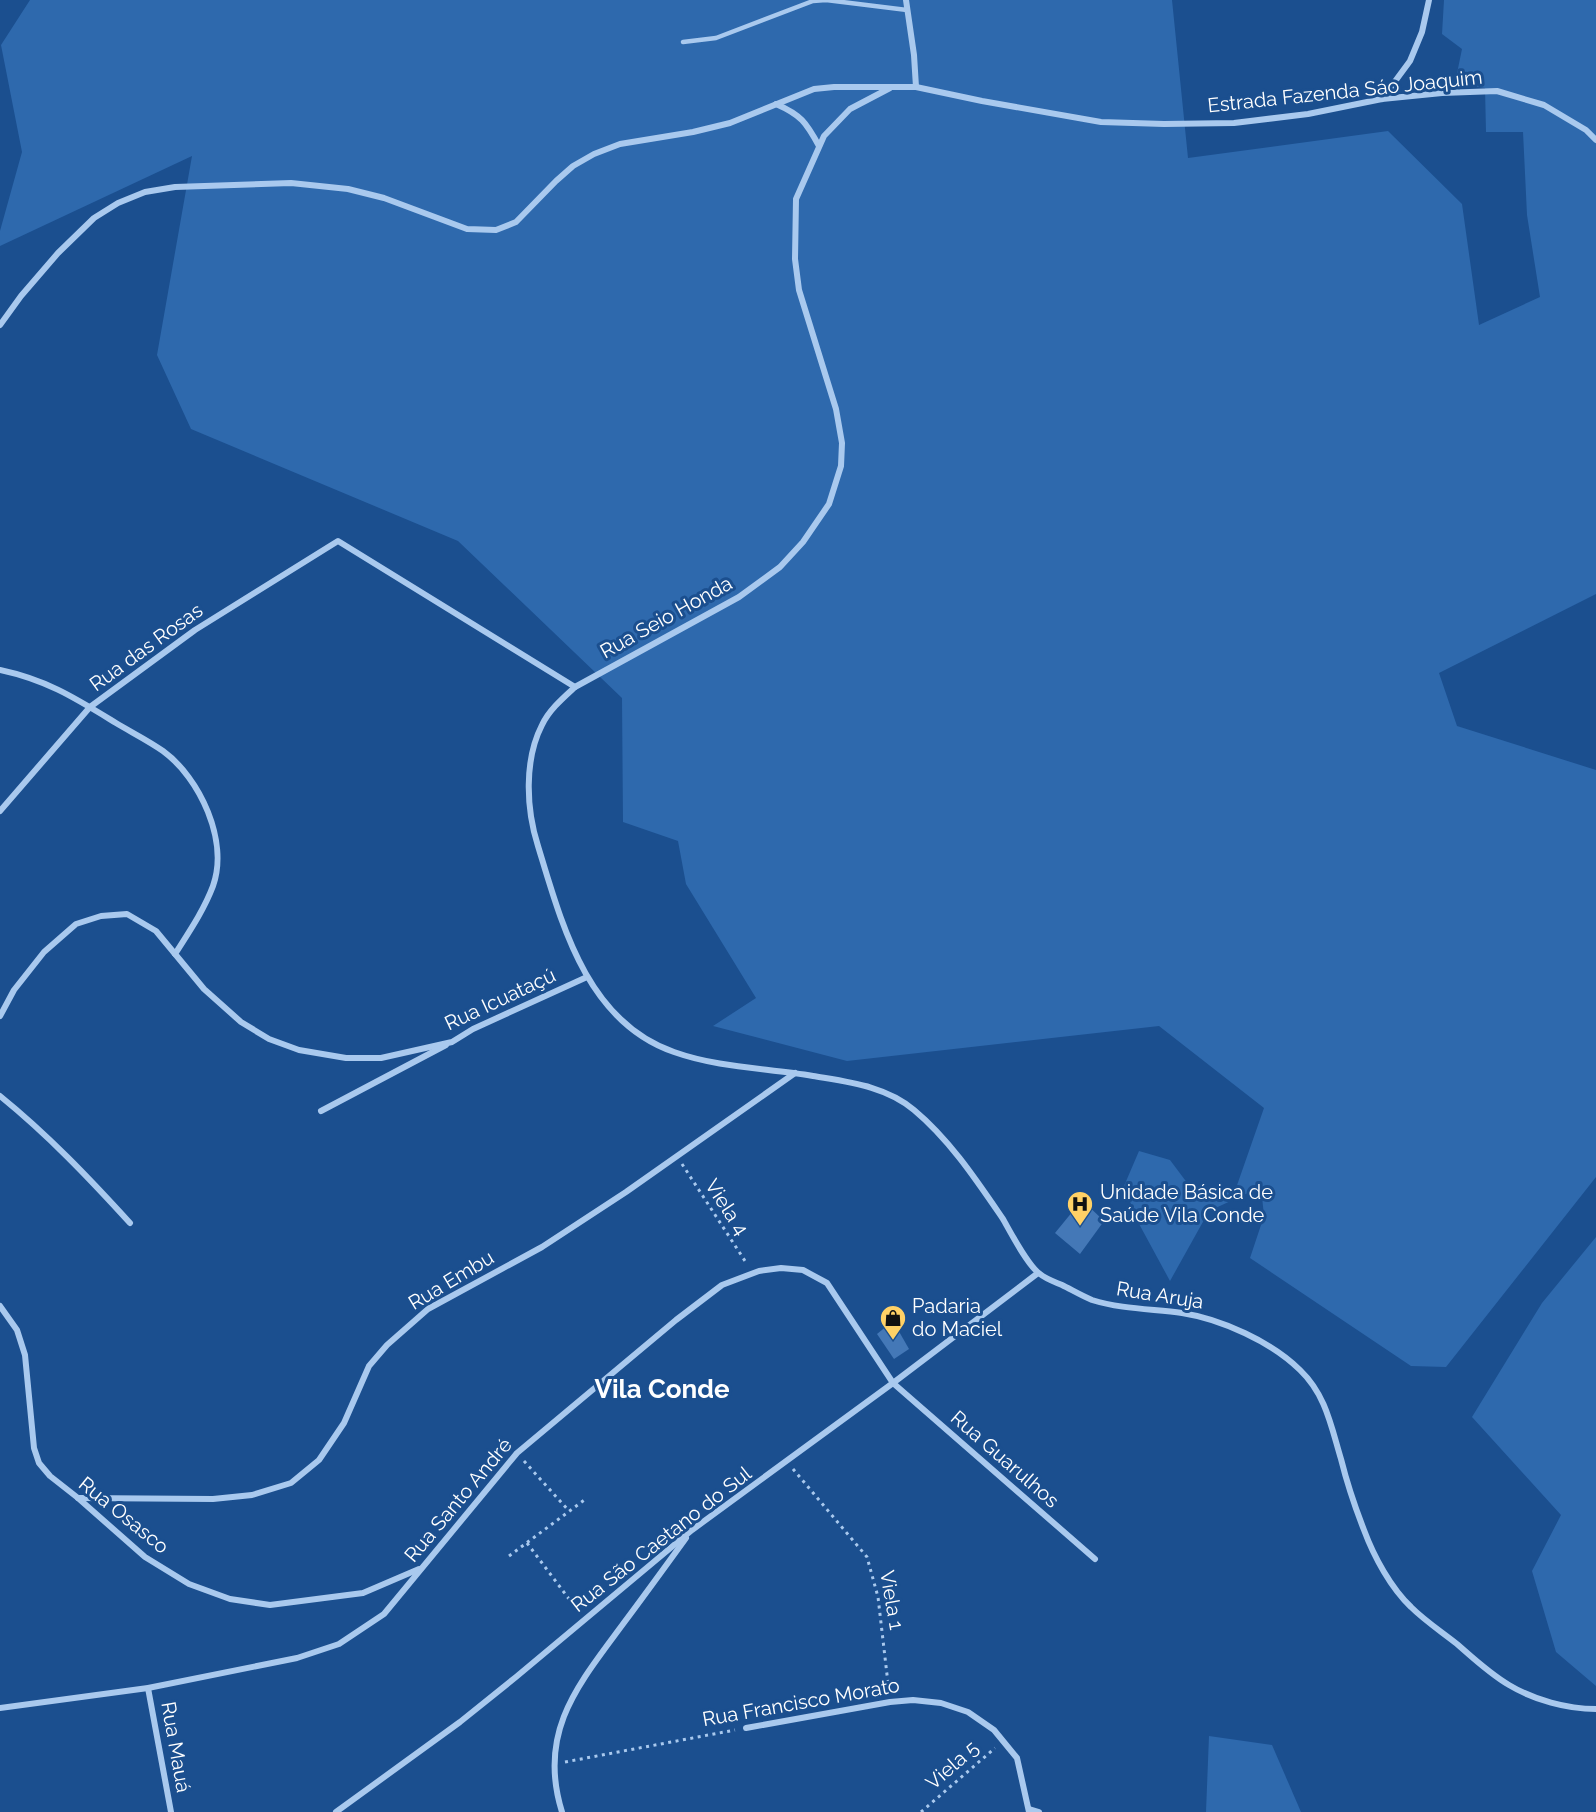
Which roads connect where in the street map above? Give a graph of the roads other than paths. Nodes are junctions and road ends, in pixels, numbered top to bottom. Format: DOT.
graph roads {
  1 [pos="906,0"];
  2 [pos="1429,0"];
  3 [pos="907,10"];
  4 [pos="683,42"];
  5 [pos="916,87"];
  6 [pos="890,88"];
  7 [pos="1383,99"];
  8 [pos="776,104"];
  9 [pos="1596,140"];
  10 [pos="819,146"];
  11 [pos="0,325"];
  12 [pos="0,670"];
  13 [pos="575,687"];
  14 [pos="90,707"];
  15 [pos="0,811"];
  16 [pos="176,954"];
  17 [pos="587,977"];
  18 [pos="0,1016"];
  19 [pos="452,1042"];
  20 [pos="795,1072"];
  21 [pos="0,1096"];
  22 [pos="321,1111"];
  23 [pos="130,1223"];
  24 [pos="1038,1273"];
  25 [pos="0,1306"];
  26 [pos="893,1383"];
  27 [pos="78,1498"];
  28 [pos="692,1530"];
  29 [pos="1095,1560"];
  30 [pos="423,1568"];
  31 [pos="148,1688"];
  32 [pos="0,1707"];
  33 [pos="1596,1709"];
  34 [pos="746,1728"];
  35 [pos="1029,1811"];
  36 [pos="171,1812"];
  37 [pos="336,1812"];
  38 [pos="562,1812"];
  39 [pos="1039,1812"];
  1 -- 3 [label="street"];
  2 -- 7 [label="street"];
  3 -- 4 [label="lane"];
  3 -- 5 [label="street"];
  5 -- 6 [label="street, Estrada Fazenda Sáo Joaquim"];
  5 -- 7 [label="street, Estrada Fazenda Sáo Joaquim"];
  6 -- 8 [label="street, Estrada Fazenda Sáo Joaquim"];
  6 -- 10 [label="street, Rua Seio Honda"];
  7 -- 9 [label="street, Estrada Fazenda Sáo Joaquim"];
  8 -- 10 [label="street"];
  8 -- 11 [label="street, Estrada Fazenda Sáo Joaquim"];
  10 -- 13 [label="street, Rua Seio Honda"];
  12 -- 14 [label="street"];
  13 -- 14 [label="street, Rua das Rosas"];
  13 -- 17 [label="street, Rua Seio Honda"];
  14 -- 15 [label="street, Rua das Rosas"];
  14 -- 16 [label="street"];
  16 -- 18 [label="street, Rua Icuataçú"];
  16 -- 19 [label="street, Rua Icuataçú"];
  17 -- 19 [label="street, Rua Icuataçú"];
  17 -- 20 [label="street, Rua Seio Honda"];
  19 -- 22 [label="street"];
  20 -- 24 [label="street, Rua Aruja"];
  20 -- 27 [label="street, Rua Embu"];
  21 -- 23 [label="street"];
  24 -- 26 [label="street, Rua São Caetano do Sul"];
  24 -- 33 [label="street, Rua Aruja"];
  25 -- 27 [label="street, Rua Osasco"];
  26 -- 28 [label="street, Rua São Caetano do Sul"];
  26 -- 29 [label="street, Rua Guarulhos"];
  26 -- 30 [label="street, Rua Santo André"];
  27 -- 30 [label="street, Rua Osasco"];
  28 -- 37 [label="street, Rua São Caetano do Sul"];
  28 -- 38 [label="street"];
  30 -- 31 [label="street, Rua Santo André"];
  31 -- 32 [label="street, Rua Santo André"];
  31 -- 36 [label="street, Rua Mauá"];
  34 -- 35 [label="street, Rua Francisco Morato"];
  35 -- 39 [label="street"];
}
